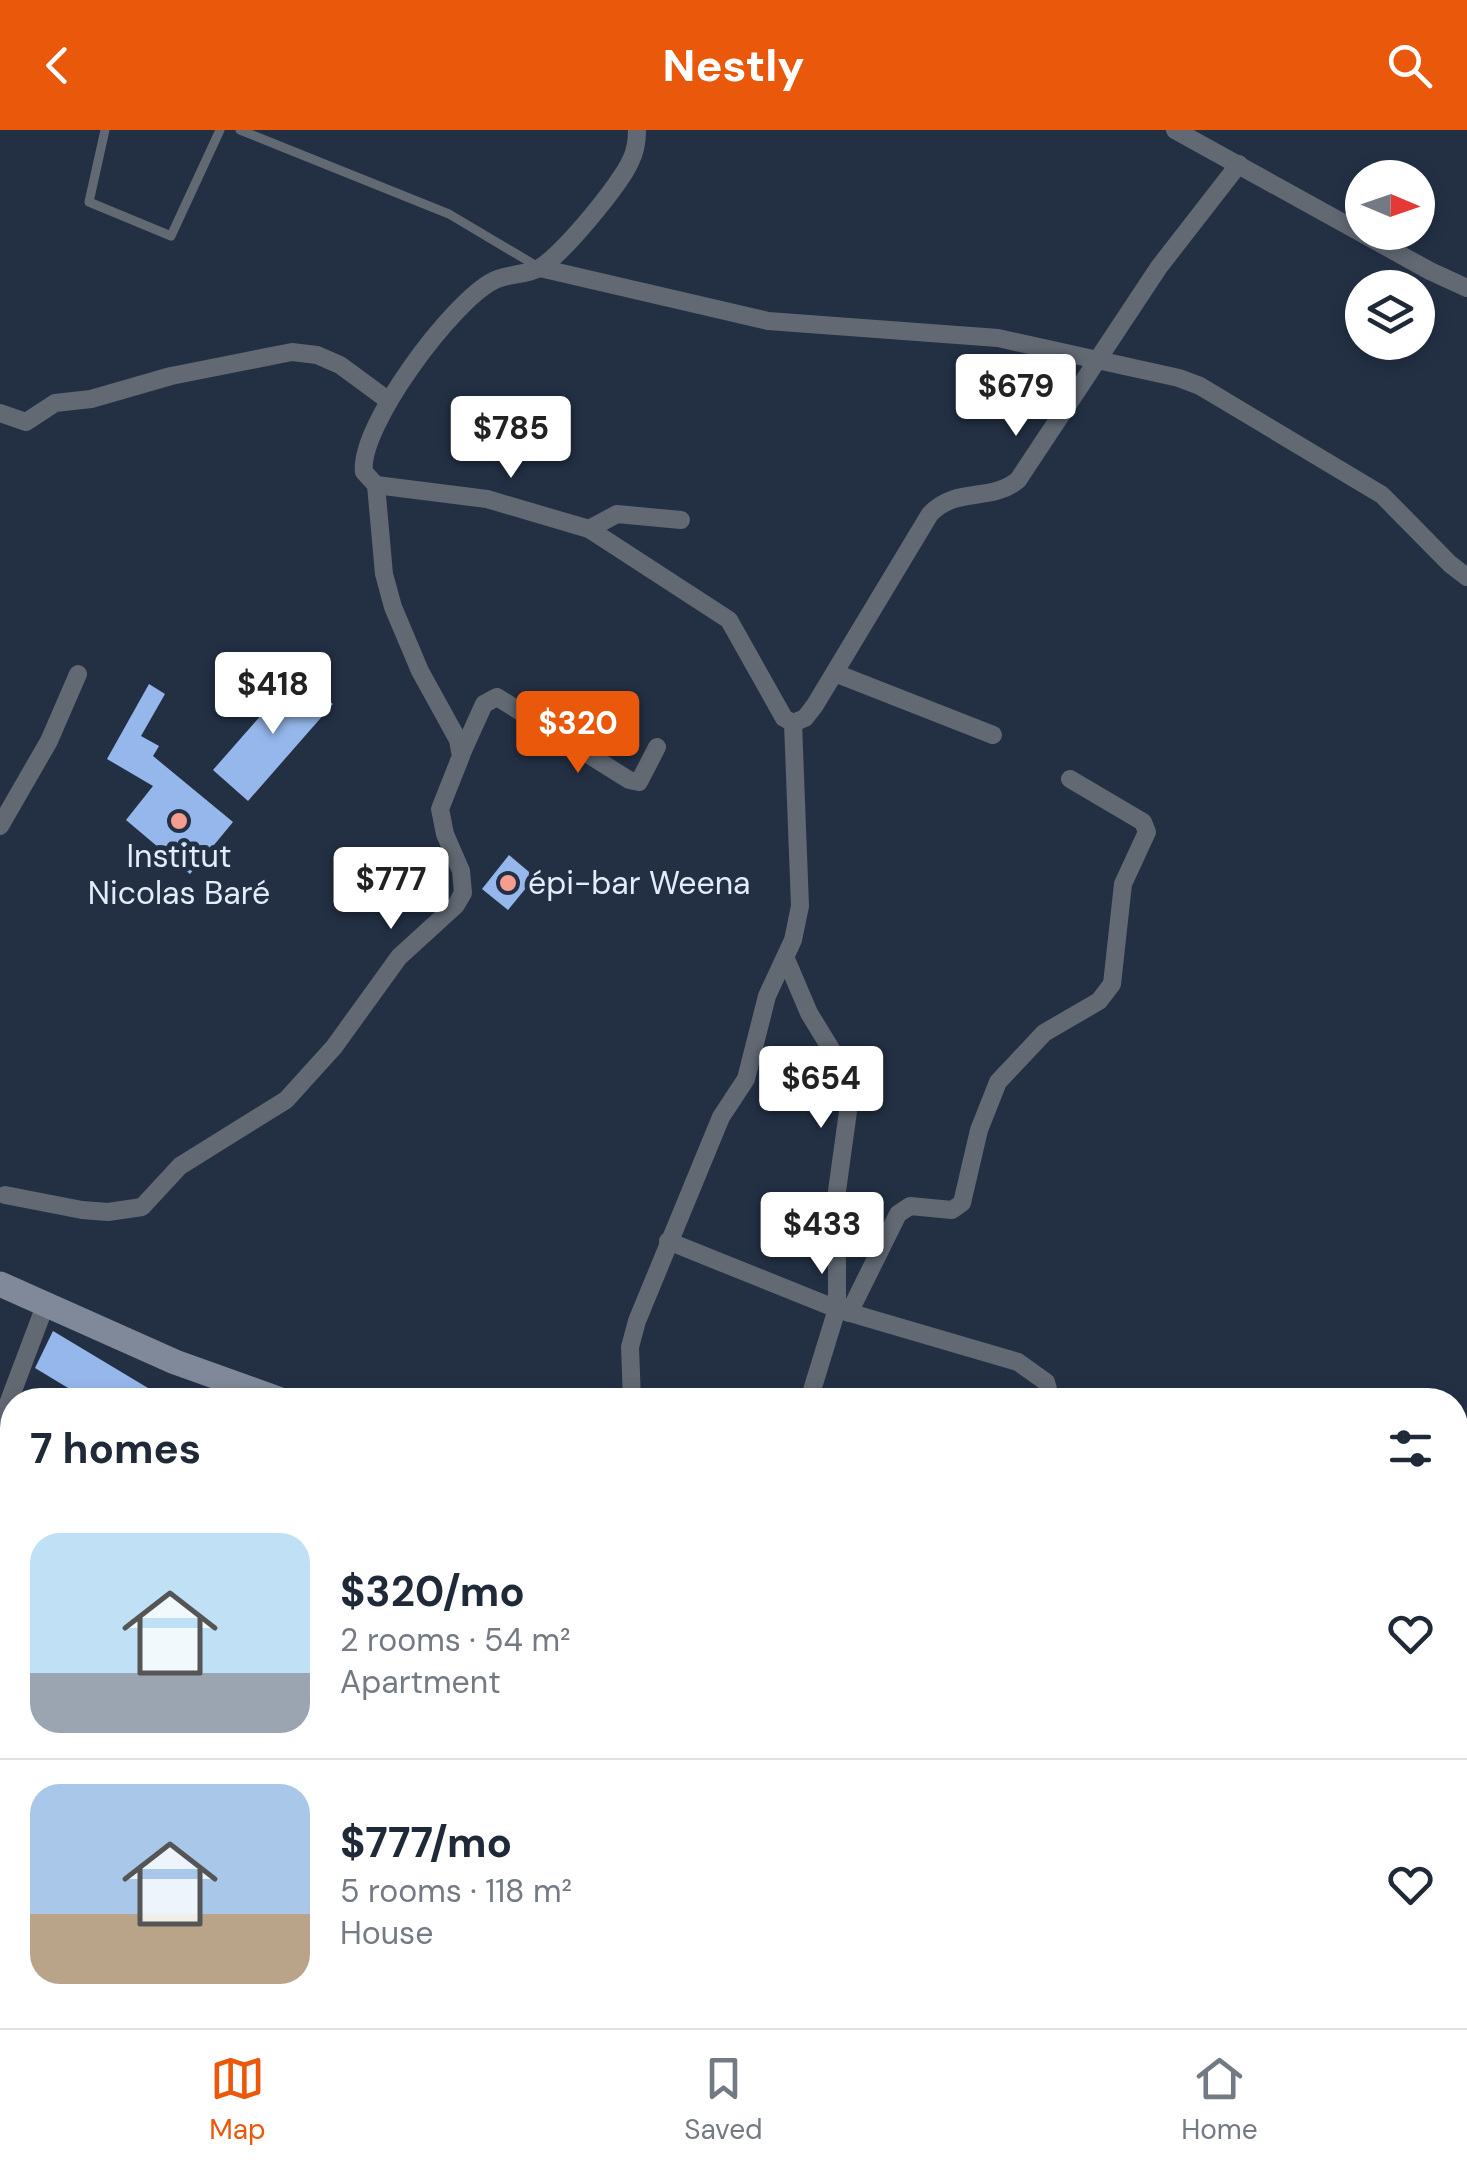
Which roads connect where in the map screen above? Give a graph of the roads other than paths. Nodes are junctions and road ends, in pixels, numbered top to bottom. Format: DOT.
graph roads {
  1 [pos="106,130"];
  2 [pos="220,130"];
  3 [pos="240,130"];
  4 [pos="637,130"];
  5 [pos="1175,130"];
  6 [pos="1239,164"];
  7 [pos="540,268"];
  8 [pos="1467,288"];
  9 [pos="1096,359"];
  10 [pos="389,402"];
  11 [pos="0,414"];
  12 [pos="376,485"];
  13 [pos="681,520"];
  14 [pos="589,528"];
  15 [pos="1467,578"];
  16 [pos="78,674"];
  17 [pos="835,674"];
  18 [pos="794,723"];
  19 [pos="994,735"];
  20 [pos="657,747"];
  21 [pos="461,756"];
  22 [pos="1070,779"];
  23 [pos="0,826"];
  24 [pos="786,960"];
  25 [pos="5,1195"];
  26 [pos="668,1241"];
  27 [pos="0,1284"];
  28 [pos="46,1303"];
  29 [pos="843,1311"];
  30 [pos="14,1388"];
  31 [pos="247,1388"];
  32 [pos="632,1388"];
  33 [pos="814,1388"];
  34 [pos="1048,1388"];
  1 -- 2 [label="lane"];
  3 -- 7 [label="lane"];
  4 -- 7 [label="street"];
  5 -- 6 [label="street"];
  6 -- 8 [label="street"];
  6 -- 9 [label="street"];
  7 -- 9 [label="street"];
  7 -- 10 [label="street"];
  9 -- 15 [label="street"];
  9 -- 17 [label="street"];
  10 -- 11 [label="street"];
  10 -- 12 [label="street"];
  12 -- 14 [label="street"];
  12 -- 21 [label="street"];
  13 -- 14 [label="street"];
  14 -- 18 [label="street"];
  16 -- 23 [label="street"];
  17 -- 18 [label="street"];
  17 -- 19 [label="street"];
  18 -- 24 [label="street"];
  20 -- 21 [label="street"];
  21 -- 25 [label="street"];
  22 -- 29 [label="street"];
  24 -- 26 [label="street"];
  24 -- 29 [label="street"];
  26 -- 29 [label="street"];
  26 -- 32 [label="street"];
  27 -- 28 [label="main road"];
  28 -- 30 [label="street"];
  28 -- 31 [label="main road"];
  29 -- 33 [label="street"];
  29 -- 34 [label="street"];
}
